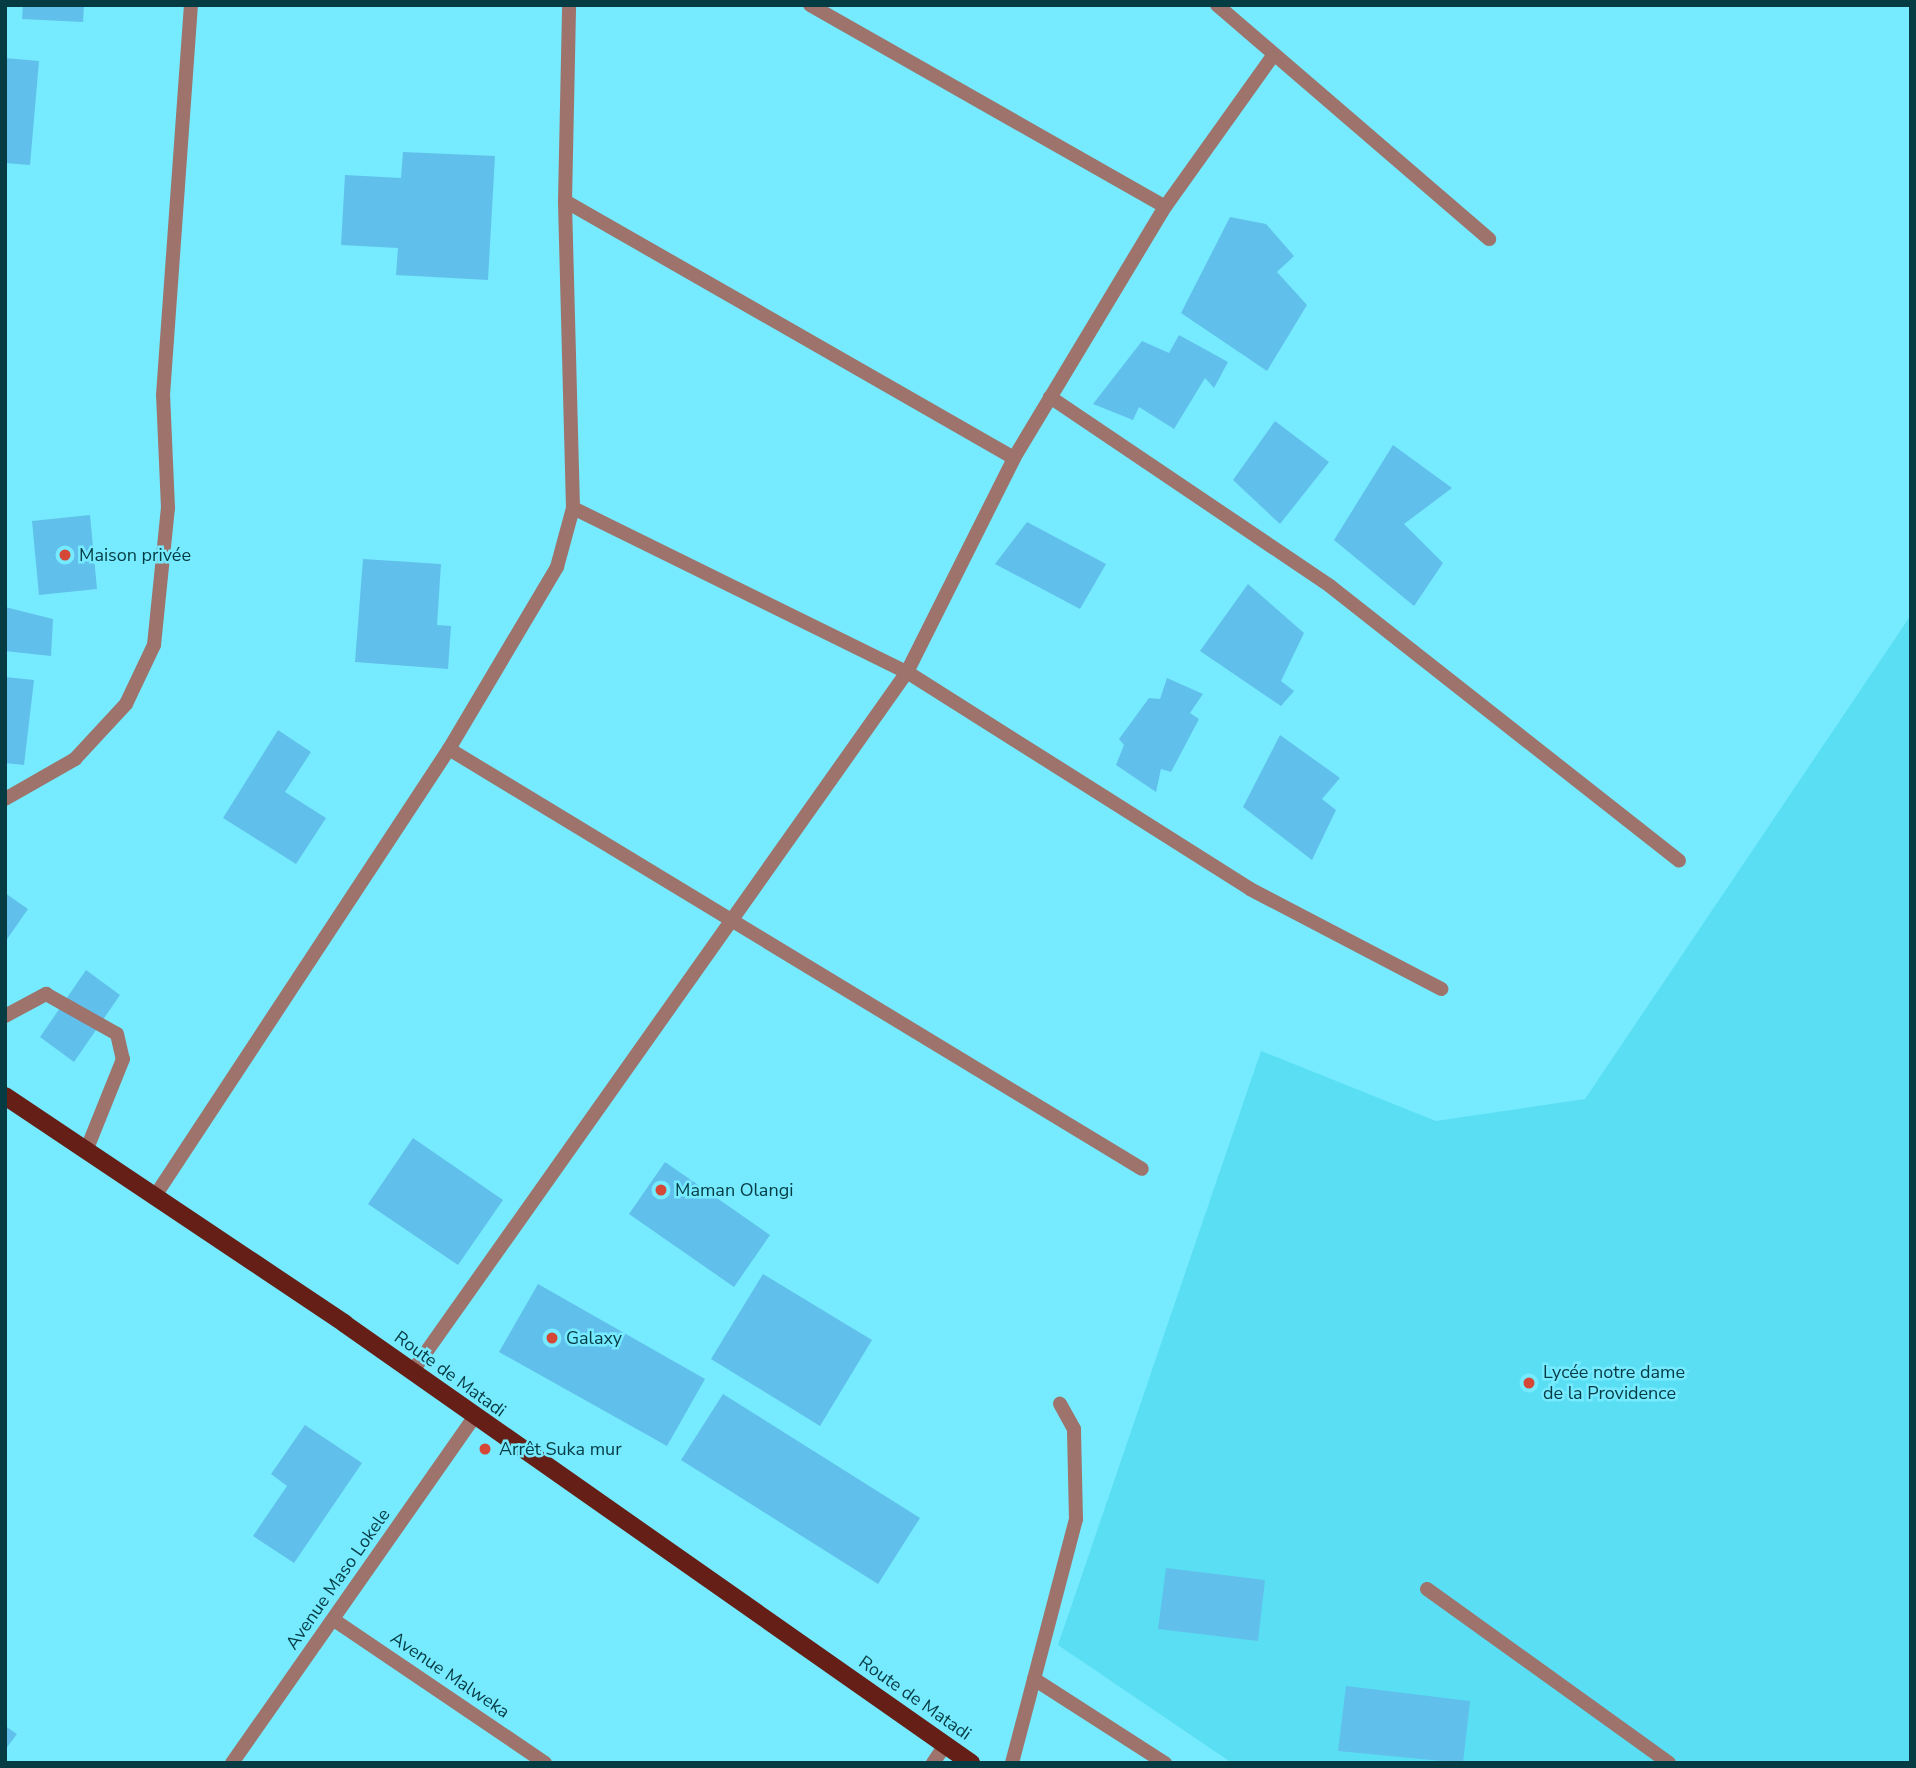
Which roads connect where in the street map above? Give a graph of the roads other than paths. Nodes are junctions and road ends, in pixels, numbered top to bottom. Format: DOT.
graph roads {
  1 [pos="191,5"];
  2 [pos="569,5"];
  3 [pos="810,5"];
  4 [pos="1217,5"];
  5 [pos="1272,57"];
  6 [pos="565,201"];
  7 [pos="1165,207"];
  8 [pos="1489,239"];
  9 [pos="1050,397"];
  10 [pos="1014,458"];
  11 [pos="573,508"];
  12 [pos="907,672"];
  13 [pos="449,748"];
  14 [pos="5,799"];
  15 [pos="1679,861"];
  16 [pos="733,921"];
  17 [pos="1441,989"];
  18 [pos="5,1016"];
  19 [pos="5,1096"];
  20 [pos="86,1151"];
  21 [pos="1142,1169"];
  22 [pos="155,1196"];
  23 [pos="412,1372"];
  24 [pos="1060,1404"];
  25 [pos="474,1417"];
  26 [pos="1426,1588"];
  27 [pos="334,1620"];
  28 [pos="1034,1679"];
  29 [pos="945,1745"];
  30 [pos="232,1763"];
  31 [pos="545,1763"];
  32 [pos="933,1763"];
  33 [pos="971,1763"];
  34 [pos="1012,1763"];
  35 [pos="1165,1763"];
  36 [pos="1669,1763"];
  1 -- 14 [label="street"];
  2 -- 6 [label="street"];
  3 -- 7 [label="street"];
  4 -- 5 [label="street"];
  5 -- 7 [label="street"];
  5 -- 8 [label="street"];
  6 -- 10 [label="street"];
  6 -- 11 [label="street"];
  7 -- 9 [label="street"];
  9 -- 10 [label="street"];
  9 -- 15 [label="street"];
  10 -- 12 [label="street"];
  11 -- 12 [label="street"];
  11 -- 13 [label="street"];
  12 -- 16 [label="street"];
  12 -- 17 [label="street"];
  13 -- 16 [label="street"];
  13 -- 22 [label="street"];
  16 -- 21 [label="street"];
  16 -- 23 [label="street"];
  18 -- 20 [label="street"];
  19 -- 20 [label="main road, Route de Matadi"];
  20 -- 22 [label="main road, Route de Matadi"];
  22 -- 23 [label="main road, Route de Matadi"];
  23 -- 25 [label="main road, Route de Matadi"];
  24 -- 28 [label="street"];
  25 -- 27 [label="street, Avenue Maso Lokele"];
  25 -- 29 [label="main road, Route de Matadi"];
  26 -- 36 [label="street"];
  27 -- 30 [label="street, Avenue Maso Lokele"];
  27 -- 31 [label="street, Avenue Malweka"];
  28 -- 34 [label="street"];
  28 -- 35 [label="street"];
  29 -- 32 [label="street"];
  29 -- 33 [label="main road, Route de Matadi"];
}
